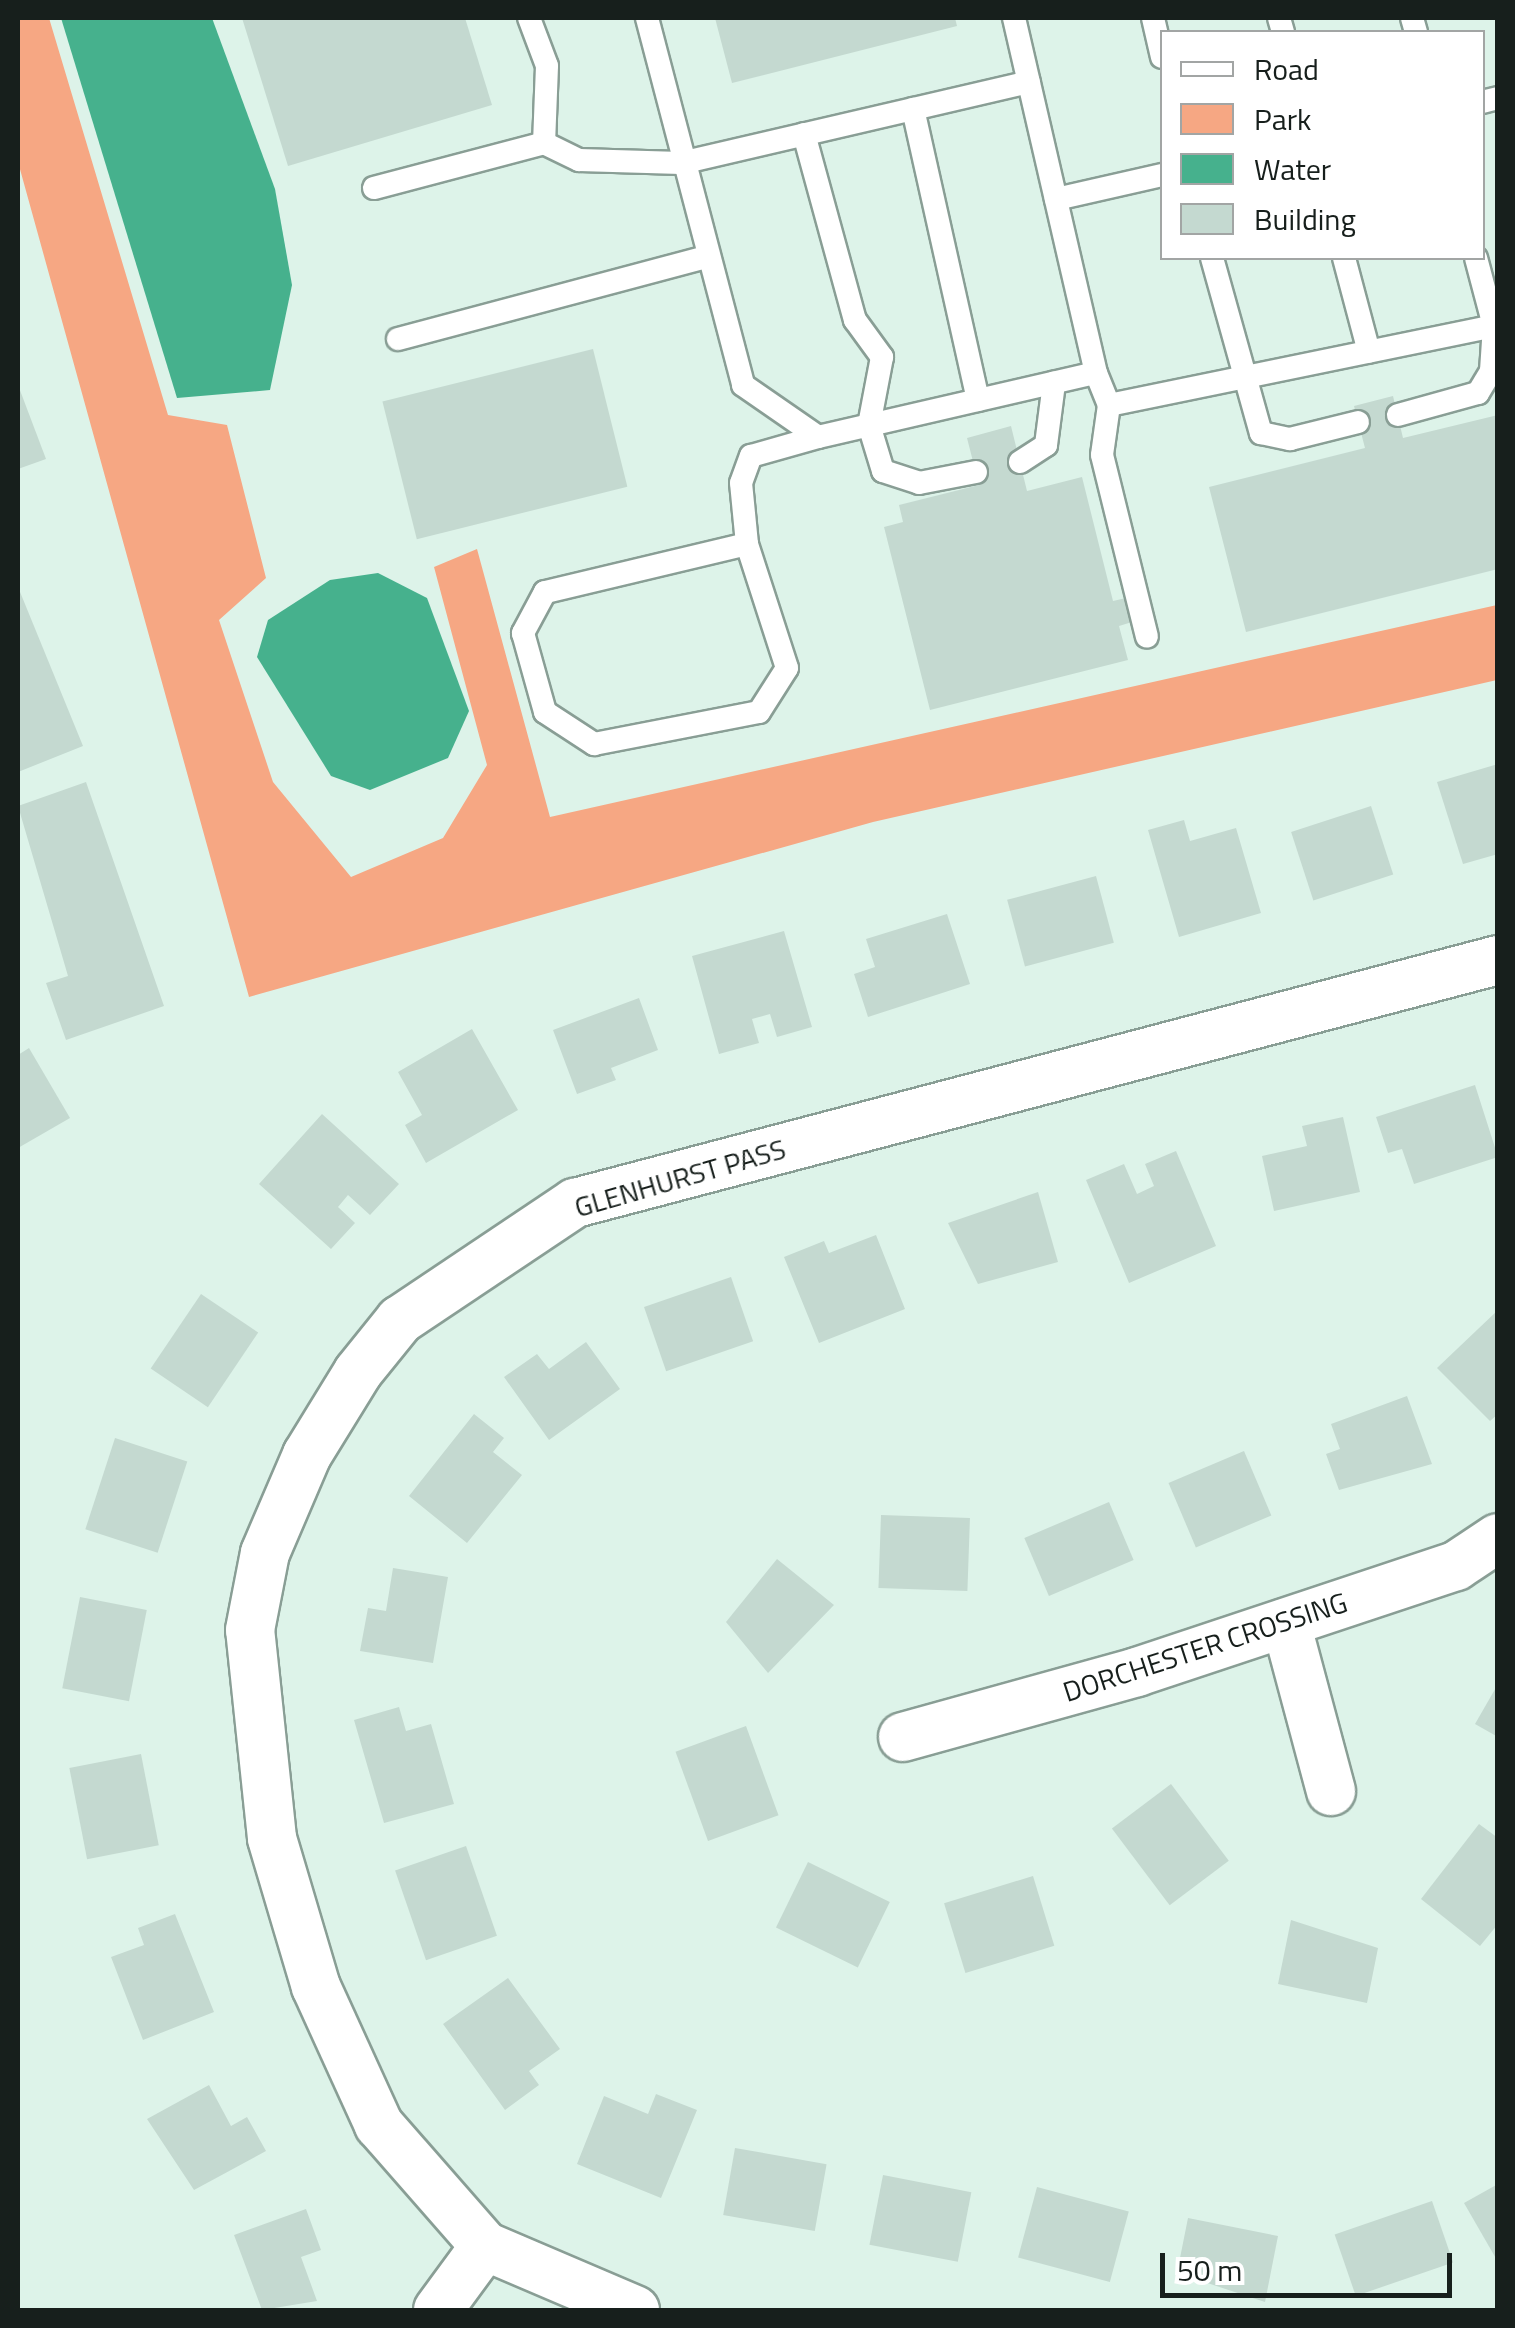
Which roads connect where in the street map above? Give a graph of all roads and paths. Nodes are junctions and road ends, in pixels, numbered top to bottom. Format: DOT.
graph roads {
  1 [pos="528,18"];
  2 [pos="647,18"];
  3 [pos="1014,18"];
  4 [pos="1153,18"];
  5 [pos="1160,48"];
  6 [pos="1029,82"];
  7 [pos="913,109"];
  8 [pos="804,134"];
  9 [pos="544,143"];
  10 [pos="681,163"];
  11 [pos="1160,175"];
  12 [pos="374,188"];
  13 [pos="1056,199"];
  14 [pos="707,257"];
  15 [pos="1212,260"];
  16 [pos="1345,260"];
  17 [pos="1477,260"];
  18 [pos="1496,326"];
  19 [pos="398,339"];
  20 [pos="1369,352"];
  21 [pos="1096,373"];
  22 [pos="1242,380"];
  23 [pos="1054,383"];
  24 [pos="978,400"];
  25 [pos="1109,405"];
  26 [pos="1398,414"];
  27 [pos="1358,422"];
  28 [pos="868,425"];
  29 [pos="818,437"];
  30 [pos="1020,462"];
  31 [pos="976,472"];
  32 [pos="747,544"];
  33 [pos="1147,637"];
  34 [pos="1498,960"];
  35 [pos="1498,1538"];
  36 [pos="1286,1623"];
  37 [pos="904,1736"];
  38 [pos="1331,1791"];
  39 [pos="485,2246"];
  40 [pos="438,2310"];
  41 [pos="635,2310"];
  1 -- 9 [label="lane"];
  2 -- 10 [label="lane"];
  3 -- 6 [label="lane"];
  4 -- 5 [label="lane"];
  6 -- 7 [label="lane"];
  6 -- 13 [label="lane"];
  7 -- 8 [label="lane"];
  7 -- 24 [label="lane"];
  8 -- 10 [label="lane"];
  8 -- 28 [label="lane"];
  9 -- 10 [label="lane"];
  9 -- 12 [label="lane"];
  10 -- 14 [label="lane"];
  11 -- 13 [label="lane"];
  13 -- 21 [label="lane"];
  14 -- 19 [label="lane"];
  14 -- 29 [label="lane"];
  15 -- 22 [label="lane"];
  16 -- 20 [label="lane"];
  17 -- 18 [label="lane"];
  18 -- 20 [label="lane"];
  18 -- 26 [label="lane"];
  20 -- 22 [label="lane"];
  21 -- 23 [label="lane"];
  21 -- 25 [label="lane"];
  22 -- 25 [label="lane"];
  22 -- 27 [label="lane"];
  23 -- 24 [label="lane"];
  23 -- 30 [label="lane"];
  24 -- 28 [label="lane"];
  25 -- 33 [label="lane"];
  28 -- 29 [label="lane"];
  28 -- 31 [label="lane"];
  29 -- 32 [label="lane"];
  32 -- 32 [label="lane"];
  34 -- 39 [label="street, GLENHURST PASS"];
  35 -- 36 [label="street, DORCHESTER CROSSING"];
  36 -- 37 [label="street, DORCHESTER CROSSING"];
  36 -- 38 [label="street"];
  39 -- 40 [label="street"];
  39 -- 41 [label="street, GLENHURST PASS"];
}
